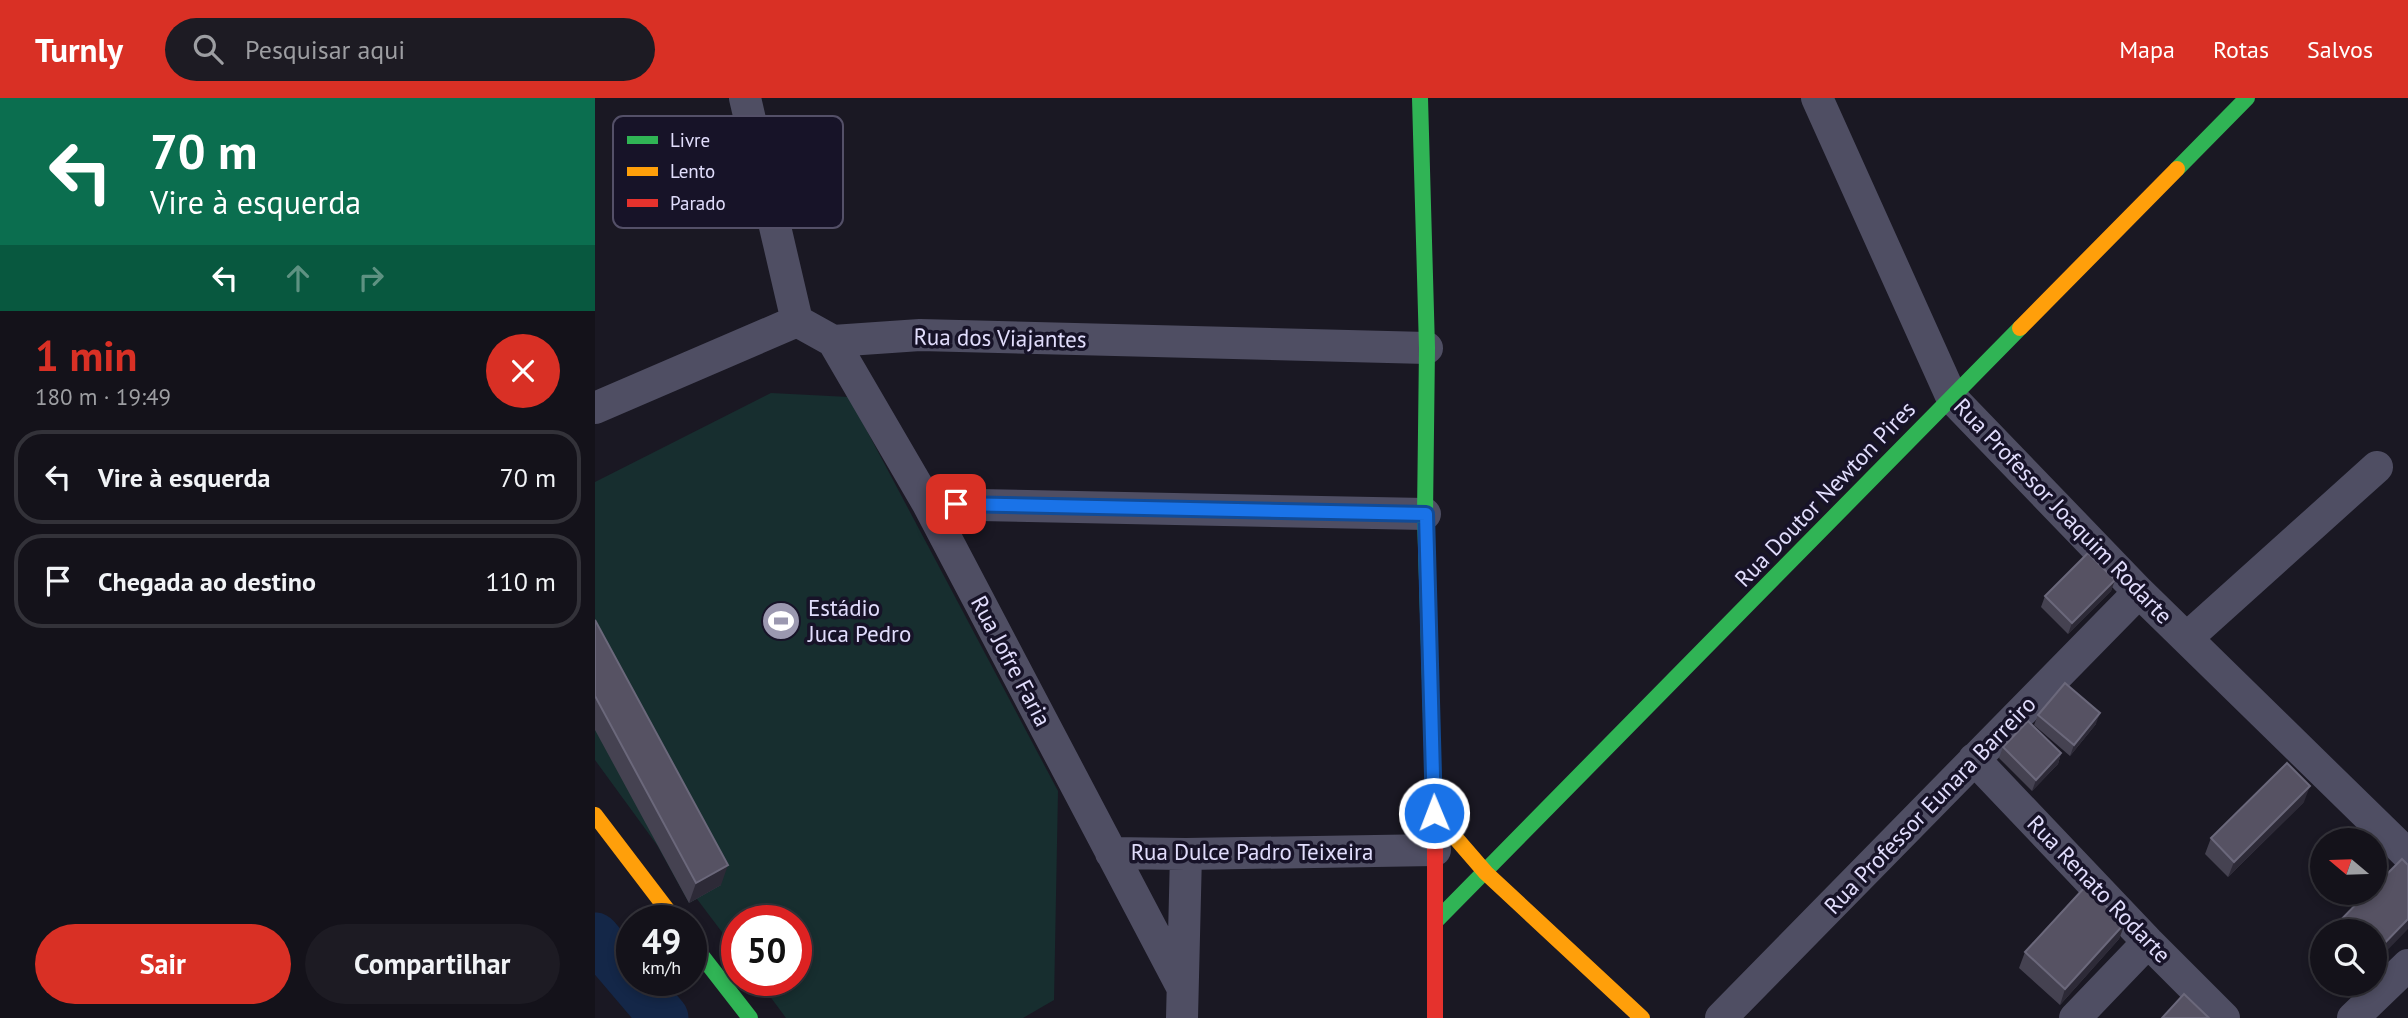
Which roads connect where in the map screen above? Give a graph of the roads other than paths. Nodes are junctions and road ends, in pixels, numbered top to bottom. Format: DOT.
graph roads {
  1 [pos="745,98"];
  2 [pos="1420,98"];
  3 [pos="1817,98"];
  4 [pos="2247,98"];
  5 [pos="749,116"];
  6 [pos="775,228"];
  7 [pos="797,321"];
  8 [pos="833,341"];
  9 [pos="1427,348"];
  10 [pos="1952,398"];
  11 [pos="595,408"];
  12 [pos="2377,467"];
  13 [pos="928,503"];
  14 [pos="1426,514"];
  15 [pos="2139,592"];
  16 [pos="2187,638"];
  17 [pos="1974,759"];
  18 [pos="1434,813"];
  19 [pos="595,815"];
  20 [pos="1435,850"];
  21 [pos="1111,853"];
  22 [pos="1186,854"];
  23 [pos="2408,855"];
  24 [pos="1486,873"];
  25 [pos="664,905"];
  26 [pos="1435,922"];
  27 [pos="2148,942"];
  28 [pos="707,963"];
  29 [pos="2408,965"];
  30 [pos="1181,985"];
  31 [pos="750,1018"];
  32 [pos="1182,1018"];
  33 [pos="1436,1018"];
  34 [pos="1642,1018"];
  35 [pos="1721,1018"];
  36 [pos="2075,1018"];
  37 [pos="2224,1018"];
  38 [pos="2353,1018"];
  1 -- 5 [label="street"];
  2 -- 9 [label="main road"];
  3 -- 10 [label="street, Rua Professor Joaquim Rodarte"];
  4 -- 10 [label="main road, Rua Doutor Newton Pires"];
  6 -- 7 [label="street"];
  7 -- 8 [label="street"];
  7 -- 11 [label="street"];
  8 -- 9 [label="street, Rua dos Viajantes"];
  8 -- 13 [label="street, Rua Jofre Faria"];
  9 -- 14 [label="main road"];
  10 -- 15 [label="street, Rua Professor Joaquim Rodarte"];
  10 -- 24 [label="main road, Rua Doutor Newton Pires"];
  12 -- 16 [label="street"];
  13 -- 14 [label="street"];
  13 -- 21 [label="street, Rua Jofre Faria"];
  14 -- 18 [label="main road"];
  15 -- 16 [label="street, Rua Professor Joaquim Rodarte"];
  15 -- 17 [label="street, Rua Professor Eunara Barreiro"];
  16 -- 23 [label="street, Rua Professor Joaquim Rodarte"];
  17 -- 27 [label="street, Rua Renato Rodarte"];
  17 -- 35 [label="street, Rua Professor Eunara Barreiro"];
  18 -- 20 [label="main road"];
  18 -- 24 [label="main road"];
  19 -- 25 [label="main road"];
  20 -- 22 [label="street, Rua Dulce Padro Teixeira"];
  20 -- 26 [label="main road"];
  21 -- 22 [label="street, Rua Dulce Padro Teixeira"];
  21 -- 30 [label="street, Rua Jofre Faria"];
  22 -- 30 [label="street"];
  24 -- 26 [label="main road, Rua Doutor Newton Pires"];
  24 -- 34 [label="main road"];
  26 -- 33 [label="main road"];
  27 -- 36 [label="street"];
  27 -- 37 [label="street, Rua Renato Rodarte"];
  28 -- 31 [label="main road"];
  29 -- 38 [label="street"];
  30 -- 32 [label="street"];
}
